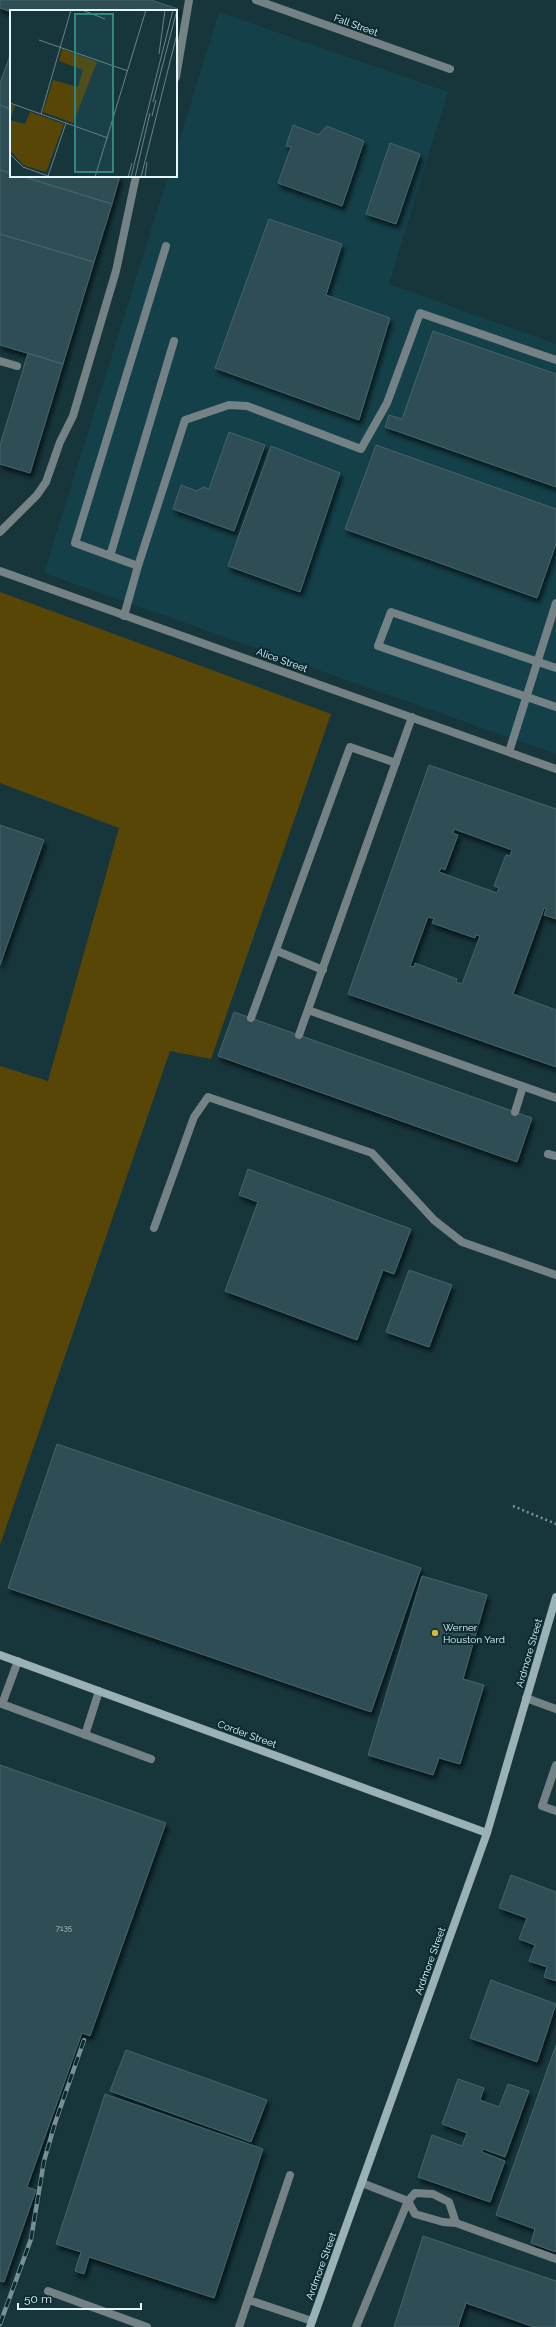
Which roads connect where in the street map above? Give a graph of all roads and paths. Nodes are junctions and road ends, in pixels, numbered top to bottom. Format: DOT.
graph roads {
  1 [pos="190,0"];
  2 [pos="256,0"];
  3 [pos="450,69"];
  4 [pos="177,72"];
  5 [pos="136,177"];
  6 [pos="166,246"];
  7 [pos="174,341"];
  8 [pos="556,360"];
  9 [pos="0,361"];
  10 [pos="17,366"];
  11 [pos="0,532"];
  12 [pos="110,556"];
  13 [pos="138,566"];
  14 [pos="0,571"];
  15 [pos="556,604"];
  16 [pos="124,616"];
  17 [pos="536,661"];
  18 [pos="556,668"];
  19 [pos="525,697"];
  20 [pos="556,707"];
  21 [pos="412,717"];
  22 [pos="509,752"];
  23 [pos="396,763"];
  24 [pos="556,769"];
  25 [pos="277,951"];
  26 [pos="323,970"];
  27 [pos="308,1010"];
  28 [pos="251,1018"];
  29 [pos="299,1035"];
  30 [pos="523,1086"];
  31 [pos="556,1098"];
  32 [pos="515,1112"];
  33 [pos="154,1228"];
  34 [pos="556,1275"];
  35 [pos="513,1506"];
  36 [pos="556,1524"];
  37 [pos="556,1597"];
  38 [pos="0,1654"];
  39 [pos="18,1661"];
  40 [pos="99,1691"];
  41 [pos="526,1698"];
  42 [pos="556,1709"];
  43 [pos="85,1735"];
  44 [pos="151,1759"];
  45 [pos="556,1765"];
  46 [pos="556,1811"];
  47 [pos="487,1833"];
  48 [pos="290,2175"];
  49 [pos="362,2183"];
  50 [pos="408,2201"];
  51 [pos="456,2223"];
  52 [pos="556,2259"];
  53 [pos="48,2290"];
  54 [pos="249,2300"];
  55 [pos="311,2324"];
  56 [pos="147,2327"];
  57 [pos="239,2327"];
  58 [pos="356,2327"];
  1 -- 4 [label="street"];
  2 -- 3 [label="street, Fall Street"];
  5 -- 11 [label="street"];
  6 -- 12 [label="street"];
  7 -- 12 [label="street"];
  8 -- 13 [label="street"];
  9 -- 10 [label="street"];
  12 -- 13 [label="street"];
  13 -- 16 [label="street"];
  14 -- 16 [label="street, Alice Street"];
  15 -- 17 [label="street"];
  16 -- 21 [label="street, Alice Street"];
  17 -- 18 [label="street"];
  17 -- 19 [label="street"];
  17 -- 19 [label="street"];
  19 -- 20 [label="street"];
  19 -- 22 [label="street"];
  21 -- 22 [label="street, Alice Street"];
  21 -- 23 [label="street"];
  22 -- 24 [label="street, Alice Street"];
  23 -- 25 [label="street"];
  23 -- 26 [label="street"];
  25 -- 26 [label="street"];
  25 -- 28 [label="street"];
  26 -- 27 [label="street"];
  27 -- 29 [label="street"];
  27 -- 30 [label="street"];
  30 -- 31 [label="street"];
  30 -- 32 [label="street"];
  33 -- 34 [label="street"];
  35 -- 36 [label="path"];
  37 -- 41 [label="street, Ardmore Street"];
  38 -- 39 [label="street, Corder Street"];
  39 -- 40 [label="street, Corder Street"];
  39 -- 43 [label="street"];
  40 -- 43 [label="street"];
  40 -- 47 [label="street, Corder Street"];
  41 -- 42 [label="street"];
  41 -- 47 [label="street, Ardmore Street"];
  43 -- 44 [label="street"];
  45 -- 46 [label="street"];
  47 -- 49 [label="street, Ardmore Street"];
  48 -- 54 [label="street"];
  49 -- 50 [label="street"];
  49 -- 55 [label="street, Ardmore Street"];
  50 -- 51 [label="street"];
  50 -- 51 [label="street"];
  50 -- 58 [label="street"];
  51 -- 52 [label="street"];
  53 -- 56 [label="street"];
  54 -- 55 [label="street"];
  54 -- 57 [label="street"];
}
